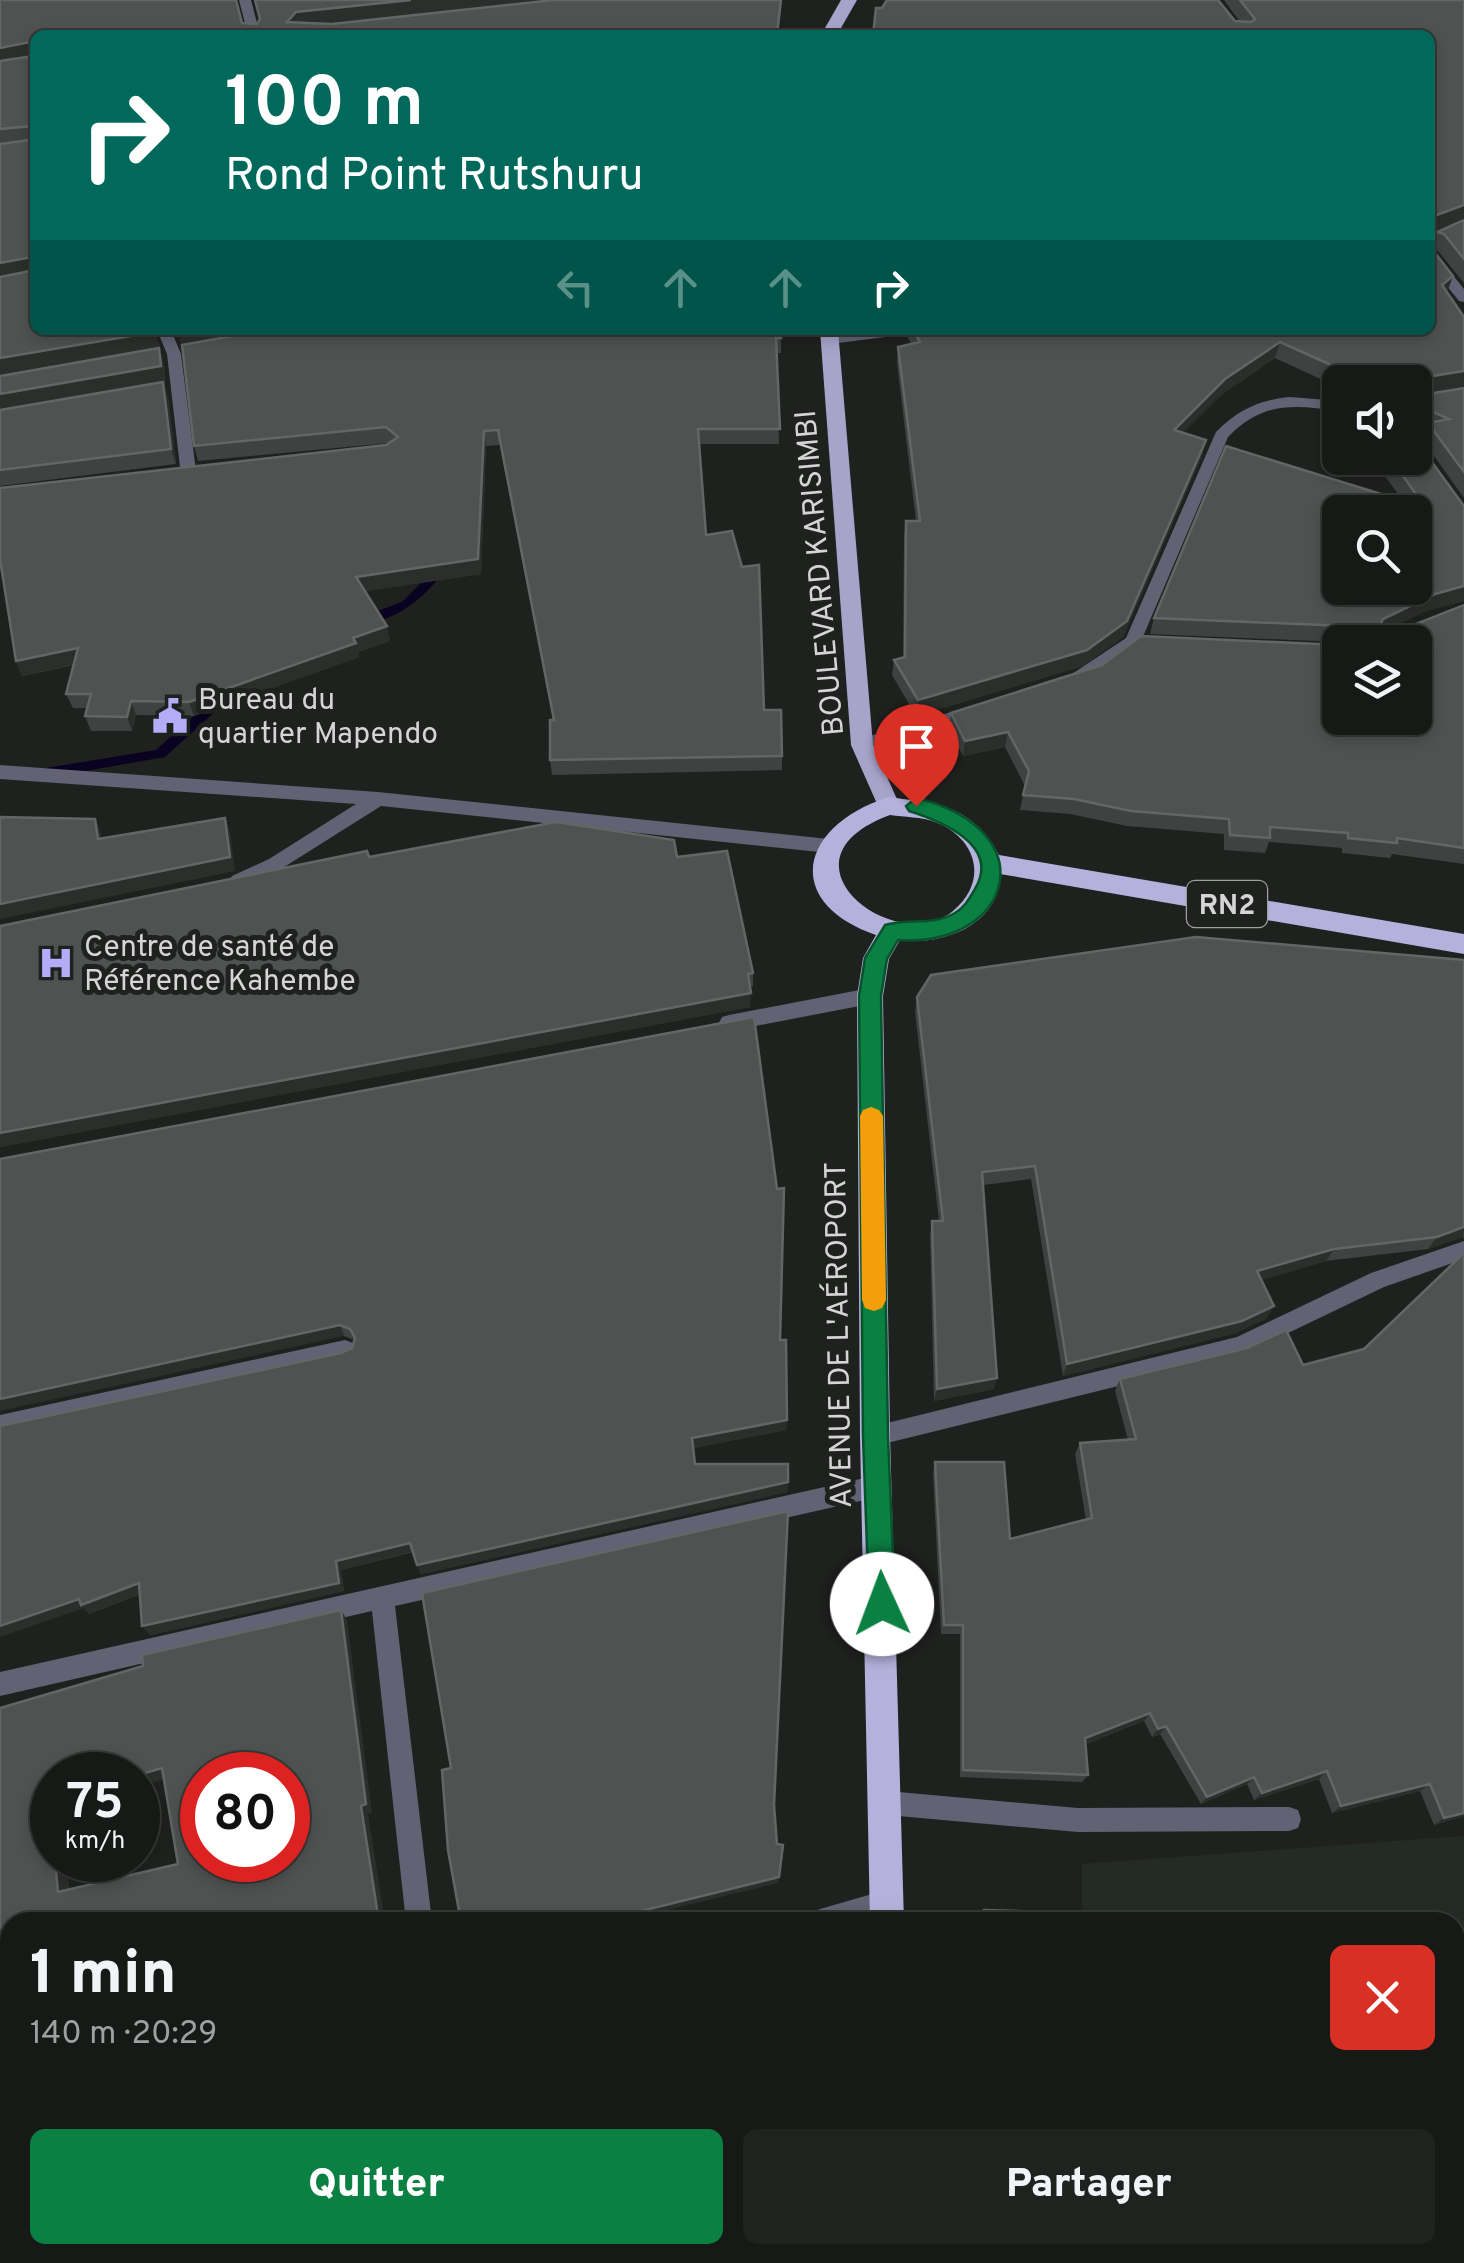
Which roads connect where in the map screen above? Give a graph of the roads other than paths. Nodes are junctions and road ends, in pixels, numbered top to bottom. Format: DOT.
graph roads {
  1 [pos="244,0"];
  2 [pos="848,0"];
  3 [pos="253,30"];
  4 [pos="831,30"];
  5 [pos="1435,262"];
  6 [pos="1464,298"];
  7 [pos="166,335"];
  8 [pos="830,335"];
  9 [pos="192,350"];
  10 [pos="174,354"];
  11 [pos="154,357"];
  12 [pos="179,387"];
  13 [pos="161,390"];
  14 [pos="1322,404"];
  15 [pos="206,470"];
  16 [pos="188,472"];
  17 [pos="152,477"];
  18 [pos="1133,642"];
  19 [pos="1152,642"];
  20 [pos="1054,688"];
  21 [pos="1001,703"];
  22 [pos="862,745"];
  23 [pos="0,772"];
  24 [pos="378,799"];
  25 [pos="889,806"];
  26 [pos="829,846"];
  27 [pos="991,864"];
  28 [pos="218,886"];
  29 [pos="892,931"];
  30 [pos="1464,944"];
  31 [pos="870,996"];
  32 [pos="715,1025"];
  33 [pos="1464,1250"];
  34 [pos="345,1350"];
  35 [pos="0,1425"];
  36 [pos="875,1436"];
  37 [pos="878,1486"];
  38 [pos="382,1597"];
  39 [pos="0,1684"];
  40 [pos="888,1803"];
  41 [pos="1289,1819"];
  42 [pos="418,1912"];
  43 [pos="886,1912"];
  1 -- 3 [label="street"];
  2 -- 4 [label="main road"];
  5 -- 6 [label="street"];
  7 -- 10 [label="street"];
  8 -- 22 [label="main road, BOULEVARD KARISIMBI"];
  9 -- 10 [label="street"];
  10 -- 11 [label="street"];
  10 -- 12 [label="street"];
  12 -- 13 [label="street"];
  12 -- 16 [label="street"];
  14 -- 18 [label="street"];
  15 -- 16 [label="street"];
  16 -- 17 [label="street"];
  18 -- 19 [label="street"];
  18 -- 20 [label="street"];
  21 -- 22 [label="street"];
  22 -- 25 [label="main road, BOULEVARD KARISIMBI"];
  23 -- 24 [label="street"];
  24 -- 26 [label="street"];
  24 -- 28 [label="street"];
  25 -- 26 [label="highway"];
  25 -- 27 [label="highway"];
  26 -- 29 [label="highway"];
  27 -- 29 [label="highway"];
  27 -- 30 [label="highway, RN2"];
  29 -- 31 [label="highway, AVENUE DE L'AÉROPORT"];
  31 -- 32 [label="street"];
  31 -- 36 [label="highway, AVENUE DE L'AÉROPORT"];
  33 -- 36 [label="street"];
  34 -- 35 [label="street"];
  36 -- 37 [label="highway, AVENUE DE L'AÉROPORT"];
  37 -- 38 [label="street"];
  37 -- 40 [label="highway, AVENUE DE L'AÉROPORT"];
  38 -- 39 [label="street"];
  38 -- 42 [label="street"];
  40 -- 41 [label="street"];
  40 -- 43 [label="highway, AVENUE DE L'AÉROPORT"];
}
